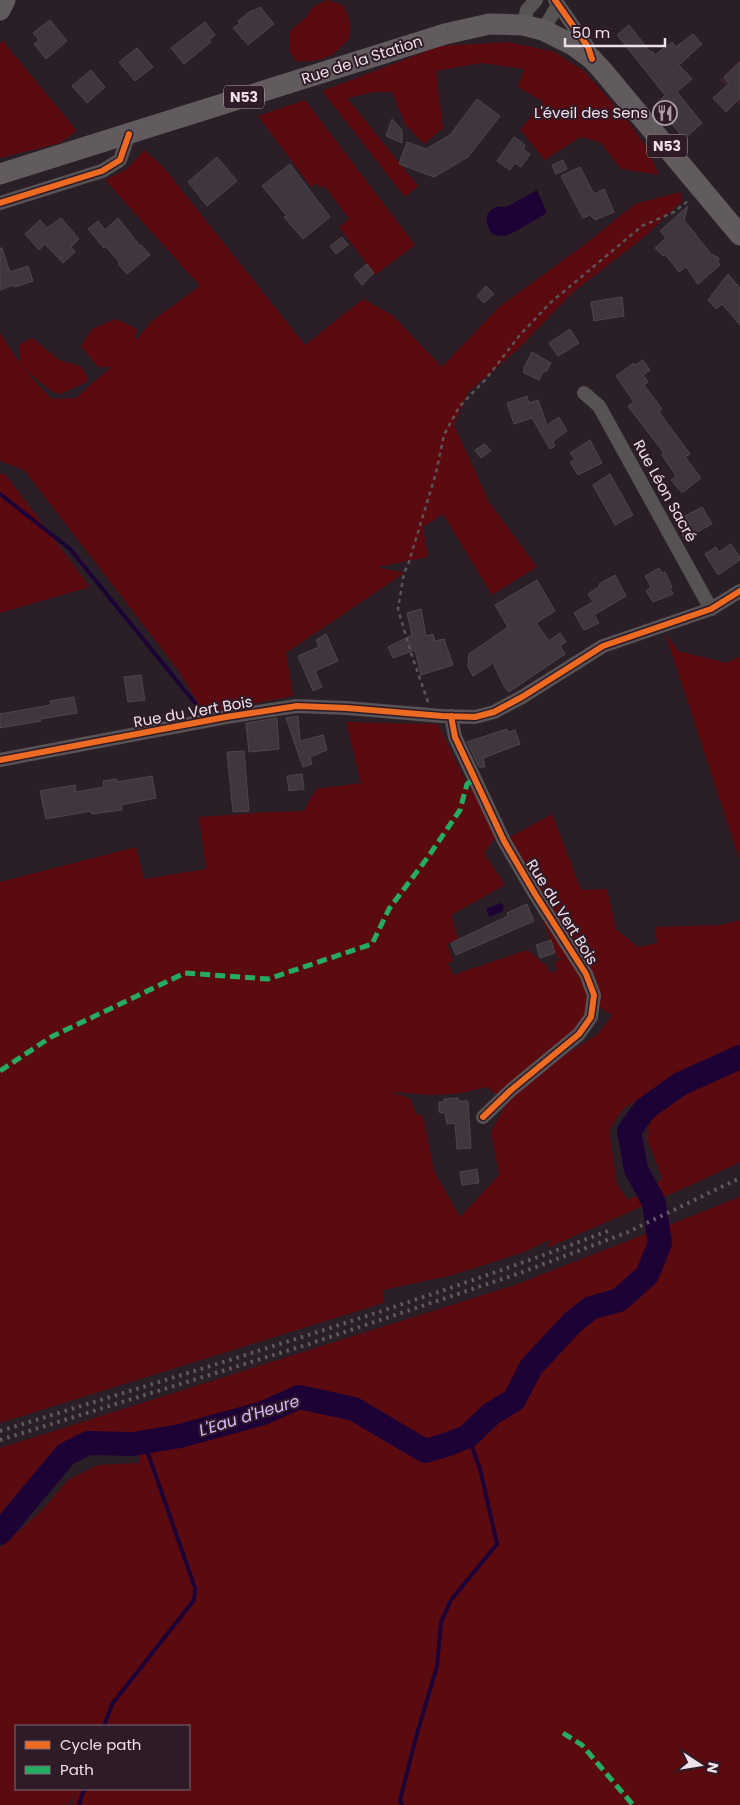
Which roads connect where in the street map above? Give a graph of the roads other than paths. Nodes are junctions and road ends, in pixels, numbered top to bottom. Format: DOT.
graph roads {
  1 [pos="5,0"];
  2 [pos="536,0"];
  3 [pos="556,3"];
  4 [pos="0,10"];
  5 [pos="533,27"];
  6 [pos="592,59"];
  7 [pos="129,134"];
  8 [pos="0,174"];
  9 [pos="0,203"];
  10 [pos="740,235"];
  11 [pos="584,393"];
  12 [pos="740,591"];
  13 [pos="711,609"];
  14 [pos="452,716"];
  15 [pos="0,760"];
  16 [pos="483,1117"];
  1 -- 4 [label="main road"];
  2 -- 5 [label="street"];
  3 -- 5 [label="street"];
  3 -- 6 [label="street, Rue de la Station"];
  5 -- 6 [label="main road, Rue de la Station / N53"];
  5 -- 7 [label="main road, Rue de la Station / N53"];
  6 -- 10 [label="main road, Rue de la Station / N53"];
  7 -- 8 [label="main road, Rue de la Station / N53"];
  7 -- 9 [label="street"];
  11 -- 13 [label="street, Rue Léon Sacré"];
  12 -- 13 [label="street, Rue du Vert Bois"];
  13 -- 14 [label="street, Rue du Vert Bois"];
  14 -- 15 [label="street, Rue du Vert Bois"];
  14 -- 16 [label="street, Rue du Vert Bois"];
}
